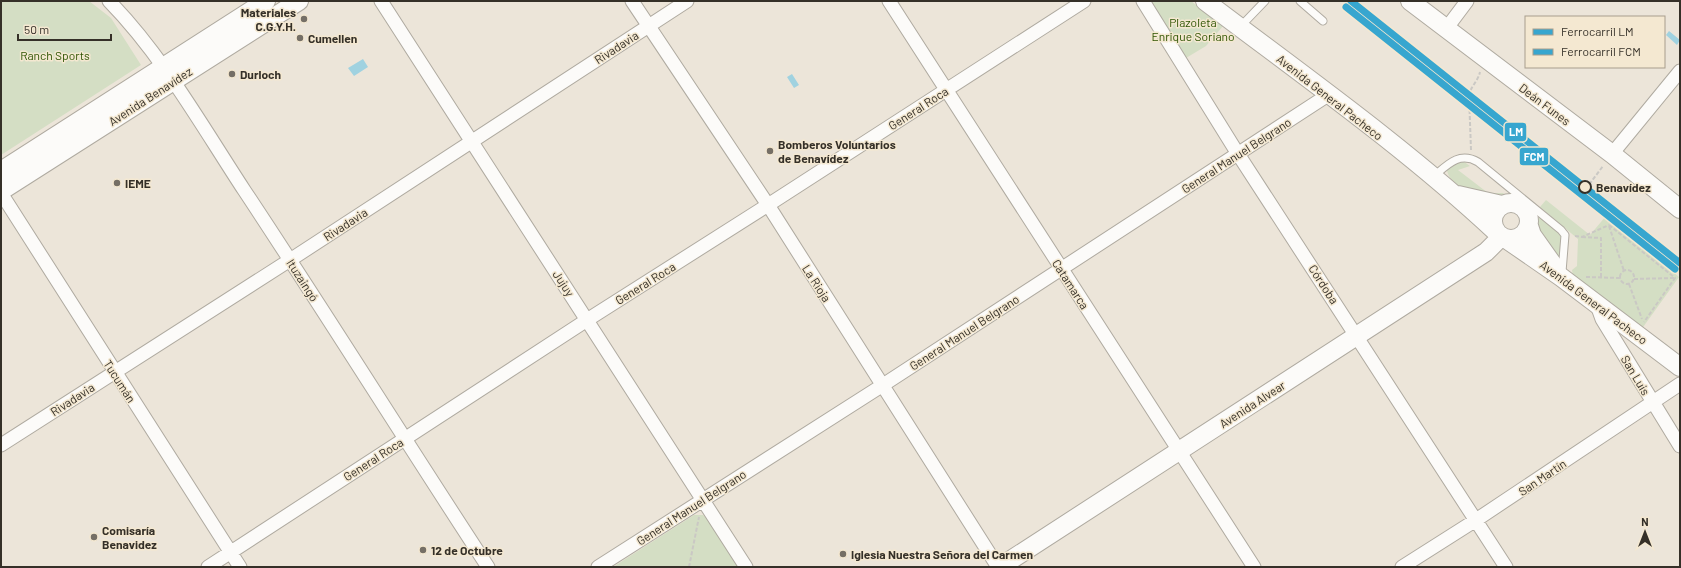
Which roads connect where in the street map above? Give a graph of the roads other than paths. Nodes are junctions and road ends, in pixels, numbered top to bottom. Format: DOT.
graph roads {
  1 [pos="108,1"];
  2 [pos="266,1"];
  3 [pos="299,1"];
  4 [pos="381,1"];
  5 [pos="632,1"];
  6 [pos="687,1"];
  7 [pos="889,1"];
  8 [pos="1084,1"];
  9 [pos="1143,1"];
  10 [pos="1205,1"];
  11 [pos="1265,1"];
  12 [pos="1300,1"];
  13 [pos="1410,1"];
  14 [pos="1467,1"];
  15 [pos="1323,21"];
  16 [pos="648,26"];
  17 [pos="1240,27"];
  18 [pos="1446,29"];
  19 [pos="1680,72"];
  20 [pos="167,74"];
  21 [pos="946,90"];
  22 [pos="1328,94"];
  23 [pos="472,141"];
  24 [pos="1238,154"];
  25 [pos="1612,154"];
  26 [pos="1,171"];
  27 [pos="1433,177"];
  28 [pos="1,192"];
  29 [pos="1455,194"];
  30 [pos="768,205"];
  31 [pos="1502,205"];
  32 [pos="1527,206"];
  33 [pos="1680,209"];
  34 [pos="1528,226"];
  35 [pos="1501,236"];
  36 [pos="290,260"];
  37 [pos="1061,268"];
  38 [pos="1561,277"];
  39 [pos="1596,303"];
  40 [pos="587,320"];
  41 [pos="1358,336"];
  42 [pos="1680,367"];
  43 [pos="114,372"];
  44 [pos="1680,384"];
  45 [pos="883,385"];
  46 [pos="1653,403"];
  47 [pos="404,438"];
  48 [pos="1,445"];
  49 [pos="1680,446"];
  50 [pos="1179,452"];
  51 [pos="702,500"];
  52 [pos="1476,520"];
  53 [pos="231,552"];
  54 [pos="208,567"];
  55 [pos="240,567"];
  56 [pos="488,567"];
  57 [pos="598,567"];
  58 [pos="746,567"];
  59 [pos="999,567"];
  60 [pos="1254,567"];
  61 [pos="1402,567"];
  62 [pos="1506,567"];
  1 -- 20 [label="street, Ituzaingó"];
  2 -- 20 [label="street, Avenida Benavídez"];
  3 -- 20 [label="street, Avenida Benavídez"];
  4 -- 23 [label="street, Jujuy"];
  5 -- 16 [label="street, La Rioja"];
  6 -- 16 [label="street, Rivadavia"];
  7 -- 21 [label="street, Catamarca"];
  8 -- 21 [label="street, General Roca"];
  9 -- 24 [label="street, Córdoba"];
  10 -- 17 [label="street, Avenida General Pacheco"];
  11 -- 17 [label="lane"];
  12 -- 15 [label="lane"];
  13 -- 18 [label="street, Deán Funes"];
  14 -- 18 [label="street"];
  16 -- 23 [label="street, Rivadavia"];
  16 -- 30 [label="street, La Rioja"];
  17 -- 22 [label="street, Avenida General Pacheco"];
  18 -- 25 [label="street, Deán Funes"];
  19 -- 25 [label="street"];
  20 -- 26 [label="street, Avenida Benavídez"];
  20 -- 28 [label="street, Avenida Benavídez"];
  20 -- 36 [label="street, Ituzaingó"];
  21 -- 30 [label="street, General Roca"];
  21 -- 37 [label="street, Catamarca"];
  22 -- 24 [label="street, General Manuel Belgrano"];
  22 -- 27 [label="street, Avenida General Pacheco"];
  23 -- 36 [label="street, Rivadavia"];
  23 -- 40 [label="street, Jujuy"];
  24 -- 37 [label="street, General Manuel Belgrano"];
  24 -- 41 [label="street, Córdoba"];
  25 -- 33 [label="street, Deán Funes"];
  27 -- 29 [label="street, Avenida General Pacheco"];
  27 -- 32 [label="lane"];
  28 -- 43 [label="street, Tucumán"];
  29 -- 31 [label="street, Avenida General Pacheco"];
  29 -- 35 [label="street, Avenida General Pacheco"];
  30 -- 40 [label="street, General Roca"];
  30 -- 45 [label="street, La Rioja"];
  31 -- 32 [label="street"];
  31 -- 35 [label="street"];
  32 -- 34 [label="street"];
  32 -- 38 [label="lane"];
  34 -- 35 [label="street"];
  34 -- 38 [label="street"];
  35 -- 38 [label="street, Avenida General Pacheco"];
  35 -- 41 [label="street, Avenida Alvear"];
  36 -- 43 [label="street, Rivadavia"];
  36 -- 47 [label="street, Ituzaingó"];
  37 -- 45 [label="street, General Manuel Belgrano"];
  37 -- 50 [label="street, Catamarca"];
  38 -- 39 [label="street, Avenida General Pacheco"];
  39 -- 42 [label="street, Avenida General Pacheco"];
  39 -- 46 [label="street, San Luis"];
  40 -- 47 [label="street, General Roca"];
  40 -- 51 [label="street, Jujuy"];
  41 -- 50 [label="street, Avenida Alvear"];
  41 -- 52 [label="street, Córdoba"];
  43 -- 48 [label="street, Rivadavia"];
  43 -- 53 [label="street, Tucumán"];
  44 -- 46 [label="street, San Martín"];
  45 -- 51 [label="street, General Manuel Belgrano"];
  45 -- 59 [label="street, La Rioja"];
  46 -- 49 [label="street, San Luis"];
  46 -- 52 [label="street, San Martín"];
  47 -- 53 [label="street, General Roca"];
  47 -- 56 [label="street, Ituzaingó"];
  50 -- 59 [label="street, Avenida Alvear"];
  50 -- 60 [label="street, Catamarca"];
  51 -- 57 [label="street, General Manuel Belgrano"];
  51 -- 58 [label="street, Jujuy"];
  52 -- 61 [label="street, San Martín"];
  52 -- 62 [label="street, Córdoba"];
  53 -- 54 [label="street, General Roca"];
  53 -- 55 [label="street, Tucumán"];
}
